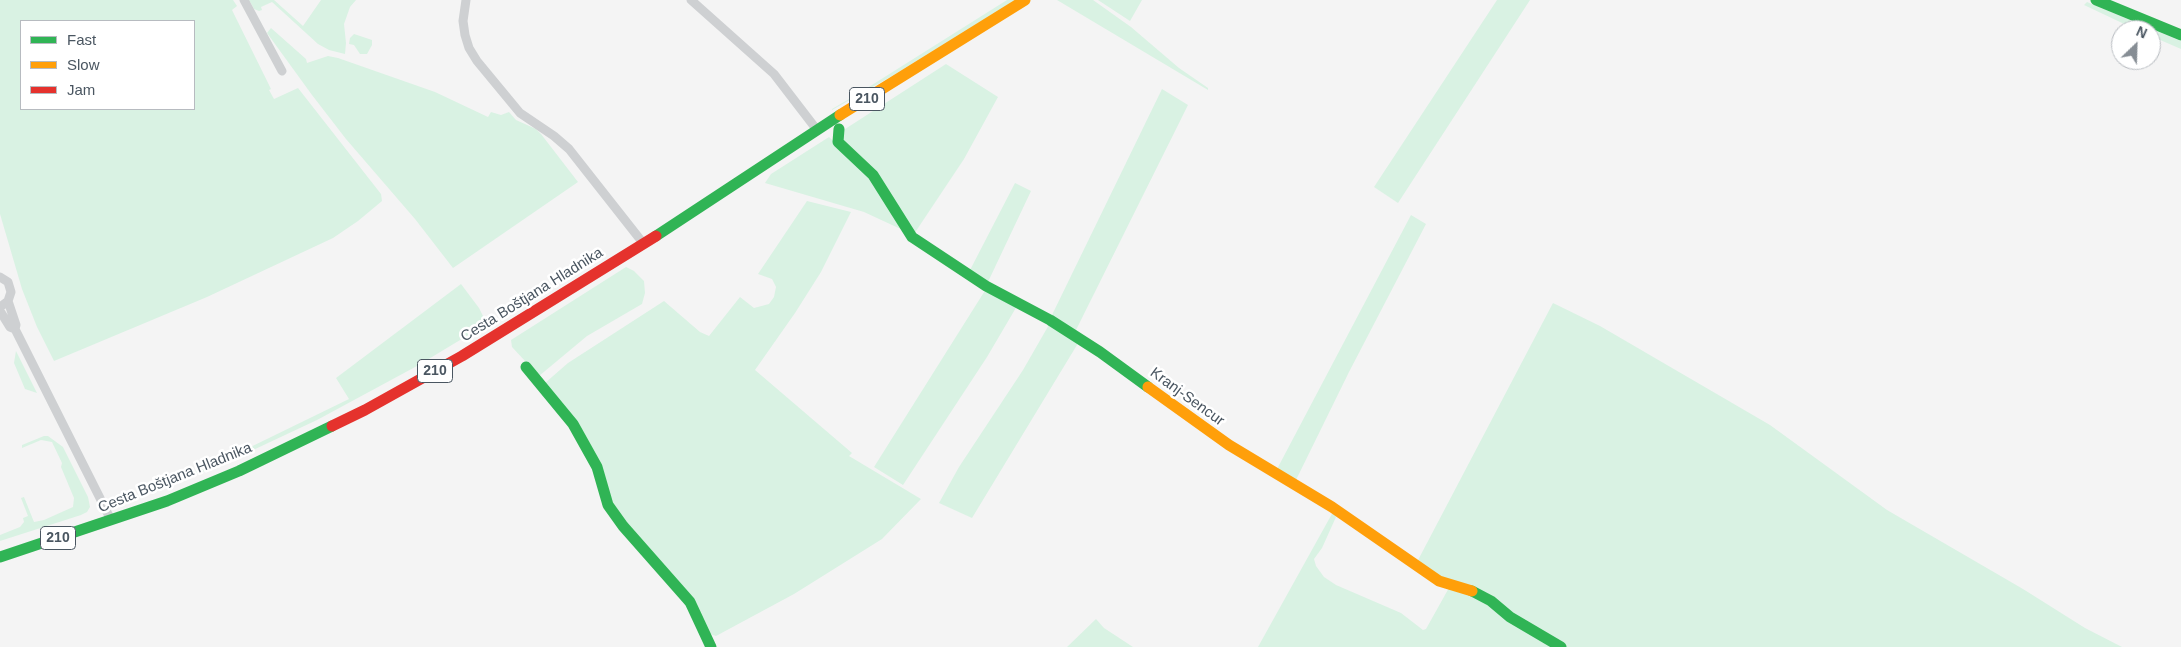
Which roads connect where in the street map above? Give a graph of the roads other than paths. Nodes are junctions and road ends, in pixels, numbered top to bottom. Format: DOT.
graph roads {
  1 [pos="244,0"];
  2 [pos="466,0"];
  3 [pos="692,0"];
  4 [pos="1025,0"];
  5 [pos="2096,0"];
  6 [pos="2181,35"];
  7 [pos="282,71"];
  8 [pos="839,129"];
  9 [pos="817,130"];
  10 [pos="644,243"];
  11 [pos="0,277"];
  12 [pos="4,304"];
  13 [pos="0,311"];
  14 [pos="15,329"];
  15 [pos="526,367"];
  16 [pos="111,520"];
  17 [pos="2,558"];
  18 [pos="711,647"];
  19 [pos="1561,647"];
  1 -- 7 [label="street"];
  2 -- 10 [label="street"];
  3 -- 9 [label="street"];
  4 -- 9 [label="main road, Cesta Boštjana Hladnika / 210"];
  5 -- 6 [label="main road"];
  8 -- 19 [label="main road, Kranj-Sencur"];
  9 -- 10 [label="main road, Cesta Boštjana Hladnika / 210"];
  10 -- 16 [label="main road, Cesta Boštjana Hladnika / 210"];
  11 -- 12 [label="street"];
  12 -- 14 [label="street"];
  13 -- 14 [label="street"];
  14 -- 16 [label="street"];
  15 -- 18 [label="main road"];
  16 -- 17 [label="main road, Cesta Boštjana Hladnika / 210"];
}
